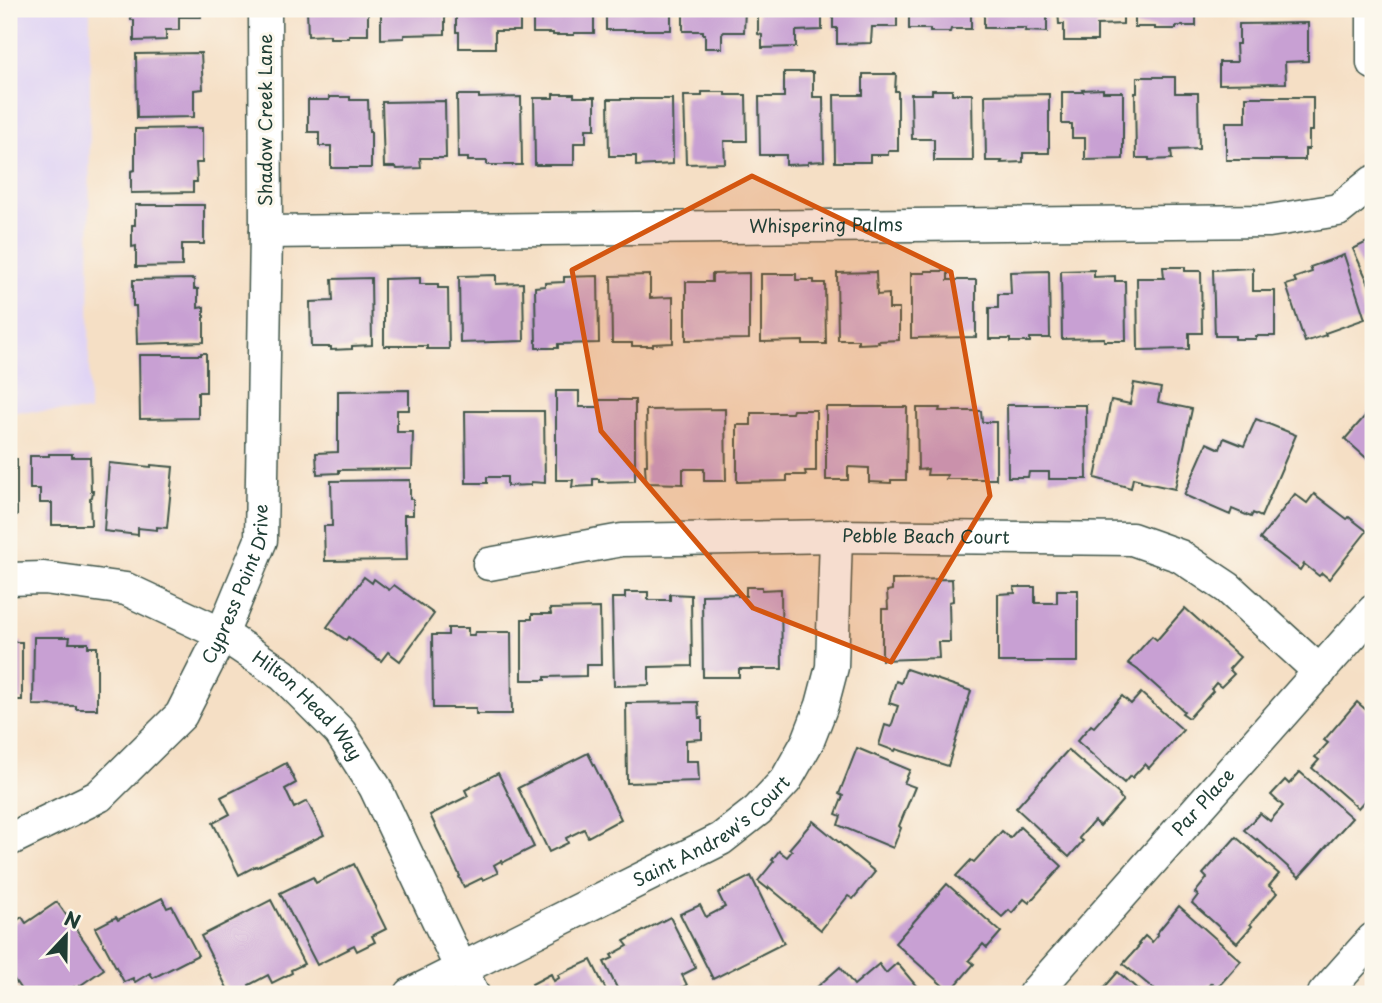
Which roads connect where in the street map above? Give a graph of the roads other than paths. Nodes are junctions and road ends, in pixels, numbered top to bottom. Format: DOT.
graph roads {
  1 [pos="265,9"];
  2 [pos="1373,9"];
  3 [pos="1373,63"];
  4 [pos="1373,182"];
  5 [pos="266,232"];
  6 [pos="836,536"];
  7 [pos="489,564"];
  8 [pos="9,579"];
  9 [pos="1373,611"];
  10 [pos="222,634"];
  11 [pos="1320,672"];
  12 [pos="9,840"];
  13 [pos="1373,939"];
  14 [pos="467,982"];
  15 [pos="411,994"];
  16 [pos="1034,994"];
  17 [pos="1324,994"];
  1 -- 5 [label="street, Shadow Creek Lane"];
  2 -- 3 [label="street"];
  4 -- 5 [label="street, Whispering Palms"];
  5 -- 10 [label="street, Cypress Point Drive"];
  6 -- 7 [label="street, Pebble Beach Court"];
  6 -- 11 [label="street, Pebble Beach Court"];
  6 -- 14 [label="street, Saint Andrew's Court"];
  8 -- 10 [label="street, Hilton Head Way"];
  9 -- 11 [label="street, Par Place"];
  10 -- 12 [label="street, Cypress Point Drive"];
  10 -- 14 [label="street, Hilton Head Way"];
  11 -- 16 [label="street, Par Place"];
  13 -- 17 [label="street"];
  14 -- 15 [label="street, Saint Andrew's Court"];
}
